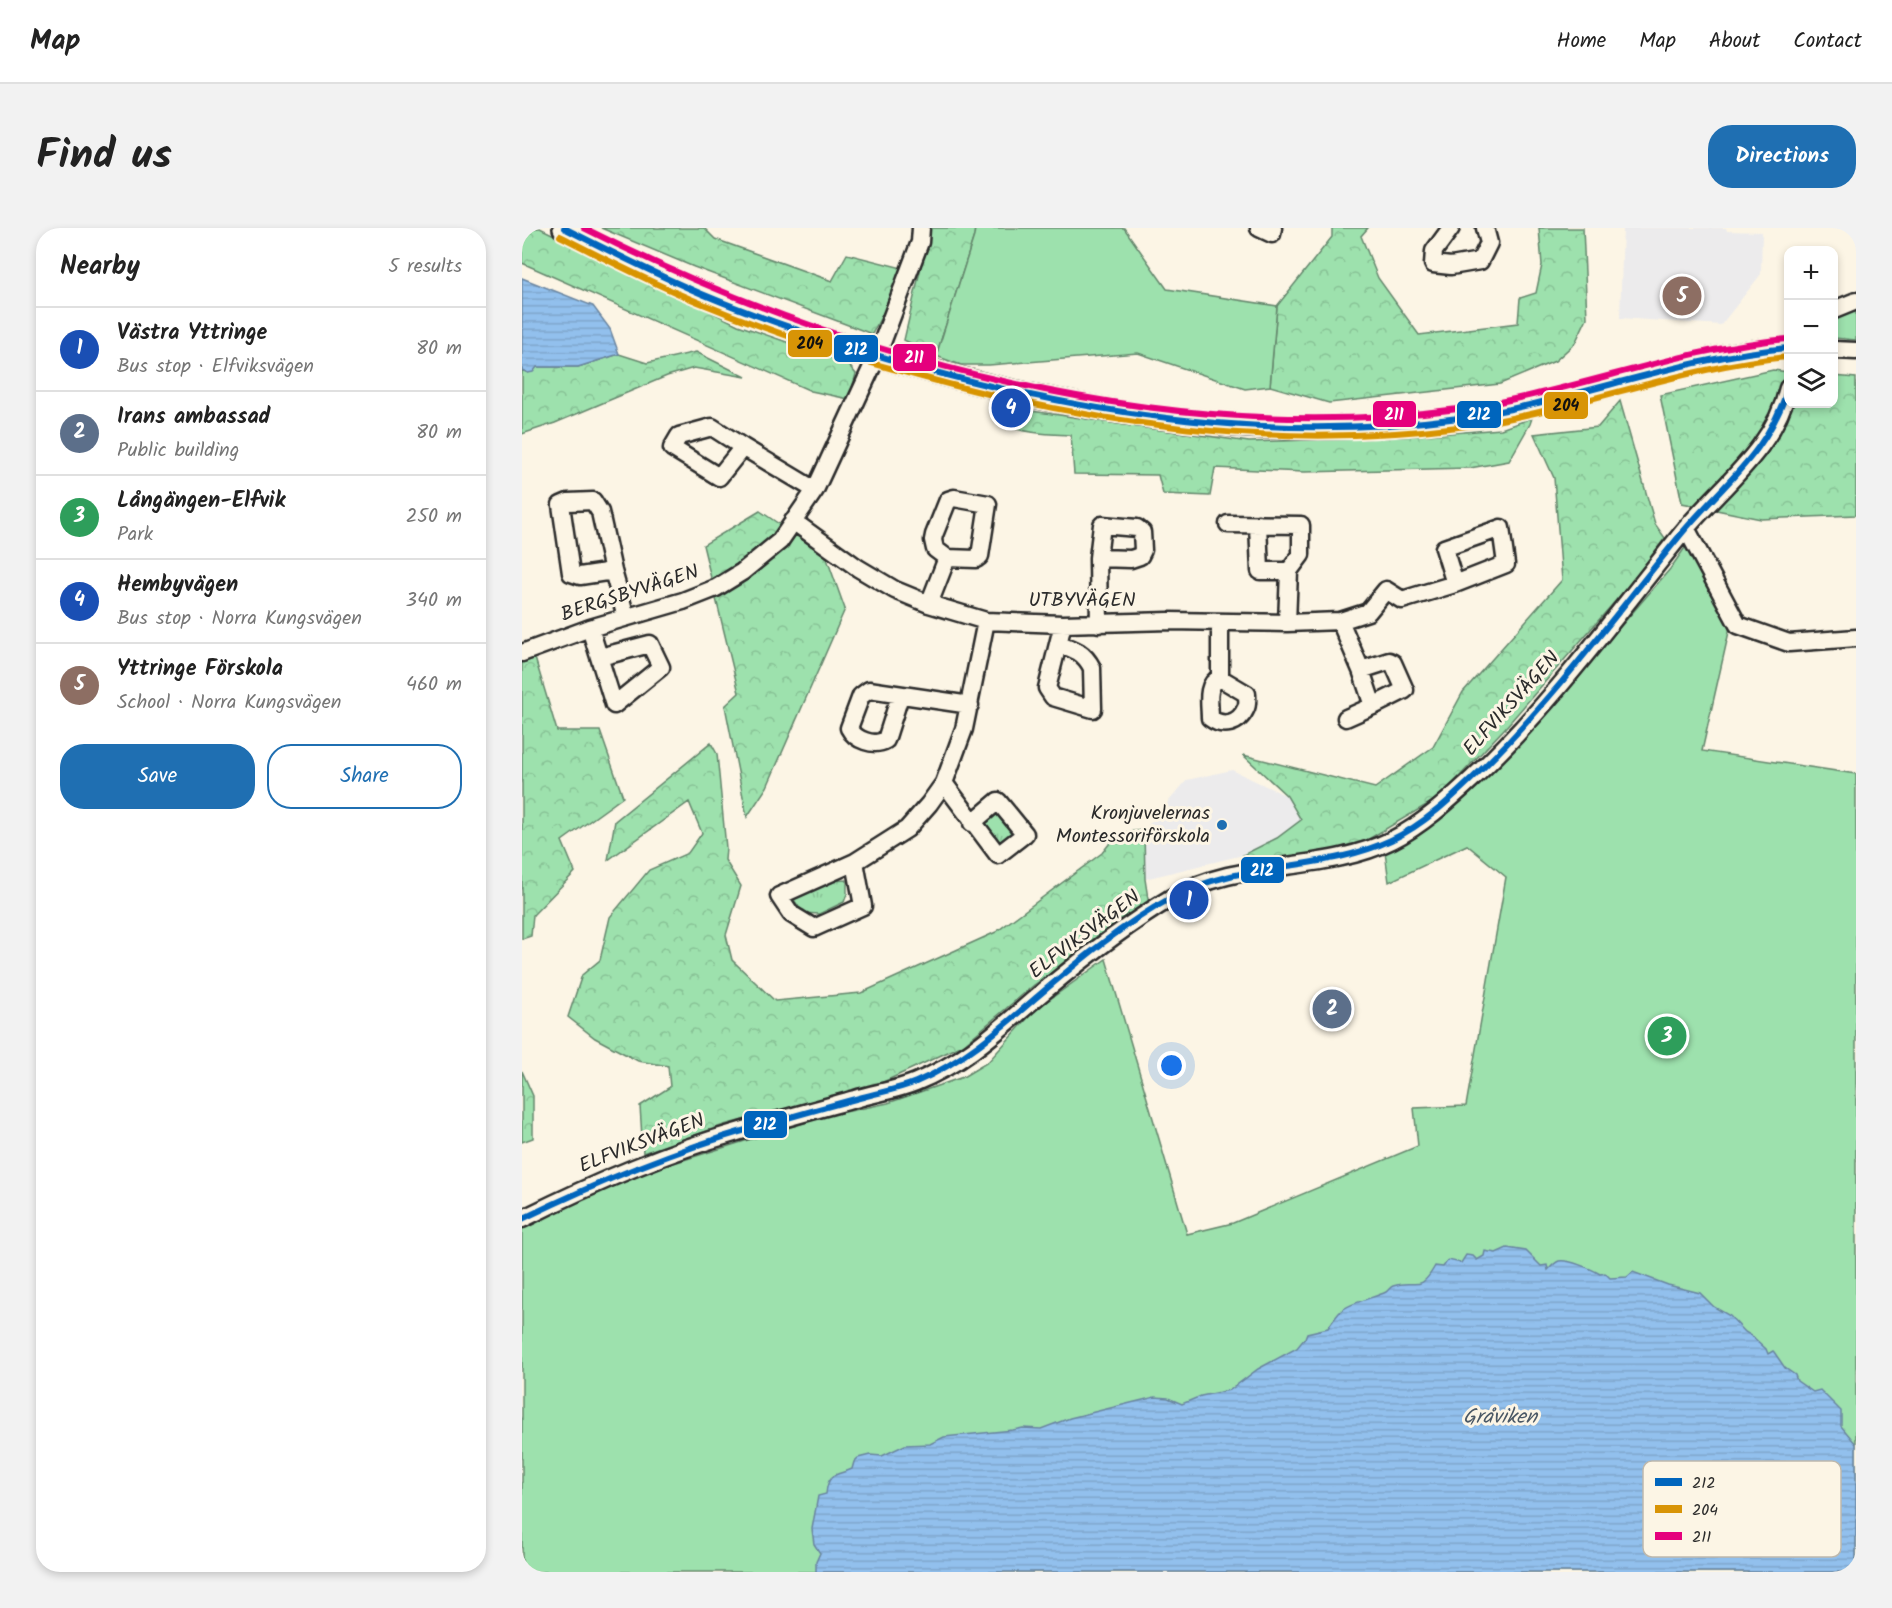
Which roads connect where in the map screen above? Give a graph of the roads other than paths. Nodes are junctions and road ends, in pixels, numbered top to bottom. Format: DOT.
graph roads {
  1 [pos="564,228"];
  2 [pos="921,228"];
  3 [pos="1259,228"];
  4 [pos="1273,228"];
  5 [pos="1451,228"];
  6 [pos="1485,228"];
  7 [pos="1856,301"];
  8 [pos="1838,308"];
  9 [pos="1784,348"];
  10 [pos="1838,350"];
  11 [pos="1856,351"];
  12 [pos="877,356"];
  13 [pos="1784,401"];
  14 [pos="743,447"];
  15 [pos="815,490"];
  16 [pos="793,521"];
  17 [pos="1228,524"];
  18 [pos="1258,524"];
  19 [pos="1686,528"];
  20 [pos="947,558"];
  21 [pos="1098,558"];
  22 [pos="613,571"];
  23 [pos="1289,571"];
  24 [pos="1455,584"];
  25 [pos="929,604"];
  26 [pos="626,617"];
  27 [pos="986,621"];
  28 [pos="1340,621"];
  29 [pos="1220,623"];
  30 [pos="1287,623"];
  31 [pos="1063,624"];
  32 [pos="1099,624"];
  33 [pos="590,628"];
  34 [pos="1856,638"];
  35 [pos="1059,644"];
  36 [pos="522,653"];
  37 [pos="600,657"];
  38 [pos="1361,670"];
  39 [pos="1220,678"];
  40 [pos="900,696"];
  41 [pos="970,705"];
  42 [pos="1373,706"];
  43 [pos="1346,718"];
  44 [pos="944,783"];
  45 [pos="972,823"];
  46 [pos="855,862"];
  47 [pos="522,1219"];
  1 -- 12 [label="main road"];
  2 -- 12 [label="street, BERGSBYVÄGEN"];
  3 -- 4 [label="street"];
  5 -- 6 [label="street"];
  7 -- 8 [label="street"];
  9 -- 12 [label="main road"];
  10 -- 11 [label="street"];
  12 -- 15 [label="street, BERGSBYVÄGEN"];
  13 -- 19 [label="street, ELFVIKSVÄGEN"];
  14 -- 15 [label="street"];
  15 -- 16 [label="street, BERGSBYVÄGEN"];
  16 -- 25 [label="street, UTBYVÄGEN"];
  16 -- 26 [label="street, BERGSBYVÄGEN"];
  17 -- 18 [label="street"];
  18 -- 23 [label="street"];
  18 -- 23 [label="street"];
  19 -- 34 [label="street"];
  19 -- 47 [label="street, ELFVIKSVÄGEN"];
  20 -- 25 [label="street"];
  21 -- 32 [label="street"];
  22 -- 22 [label="street"];
  22 -- 26 [label="street"];
  23 -- 30 [label="street"];
  24 -- 28 [label="street, UTBYVÄGEN"];
  25 -- 27 [label="street, UTBYVÄGEN"];
  26 -- 33 [label="street, BERGSBYVÄGEN"];
  27 -- 31 [label="street, UTBYVÄGEN"];
  27 -- 41 [label="street"];
  28 -- 30 [label="street, UTBYVÄGEN"];
  28 -- 38 [label="street"];
  29 -- 30 [label="street, UTBYVÄGEN"];
  29 -- 32 [label="street, UTBYVÄGEN"];
  29 -- 39 [label="street"];
  31 -- 32 [label="street, UTBYVÄGEN"];
  31 -- 35 [label="street"];
  33 -- 36 [label="street, BERGSBYVÄGEN"];
  33 -- 37 [label="street"];
  38 -- 42 [label="street"];
  38 -- 42 [label="street"];
  40 -- 41 [label="street"];
  41 -- 44 [label="street"];
  42 -- 43 [label="street"];
  44 -- 45 [label="street"];
  44 -- 46 [label="street"];
  46 -- 46 [label="street"];
}
